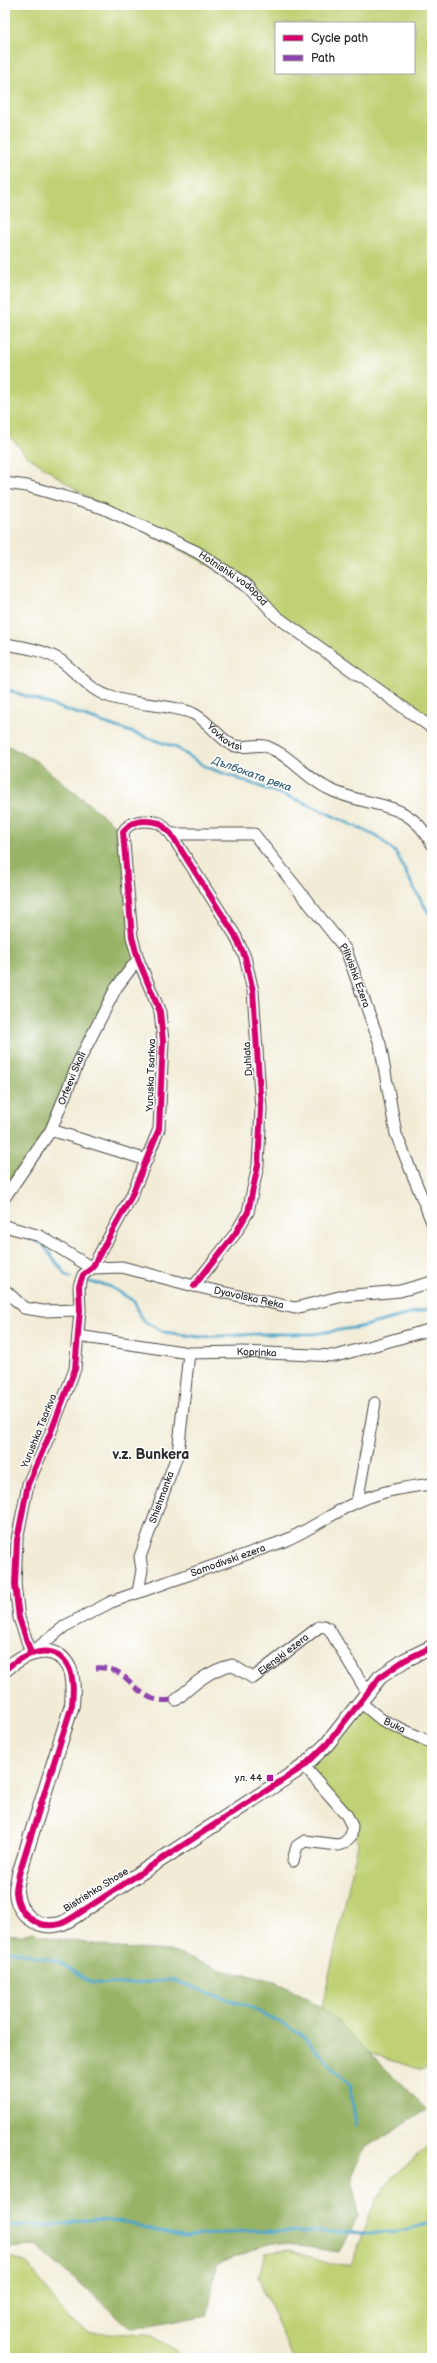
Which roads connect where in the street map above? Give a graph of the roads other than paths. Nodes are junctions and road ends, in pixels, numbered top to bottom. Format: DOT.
graph roads {
  1 [pos="5,483"];
  2 [pos="5,644"];
  3 [pos="432,728"];
  4 [pos="171,834"];
  5 [pos="432,844"];
  6 [pos="138,959"];
  7 [pos="51,1130"];
  8 [pos="147,1160"];
  9 [pos="5,1197"];
  10 [pos="432,1222"];
  11 [pos="5,1226"];
  12 [pos="92,1268"];
  13 [pos="432,1282"];
  14 [pos="194,1286"];
  15 [pos="5,1290"];
  16 [pos="80,1310"];
  17 [pos="432,1329"];
  18 [pos="78,1336"];
  19 [pos="189,1353"];
  20 [pos="375,1403"];
  21 [pos="432,1484"];
  22 [pos="357,1502"];
  23 [pos="10,1584"];
  24 [pos="138,1592"];
  25 [pos="432,1647"];
  26 [pos="30,1653"];
  27 [pos="5,1670"];
  28 [pos="363,1697"];
  29 [pos="176,1700"];
  30 [pos="432,1743"];
  31 [pos="304,1766"];
  32 [pos="293,1861"];
  1 -- 3 [label="street, Hotnishki vodopad"];
  2 -- 5 [label="street, Yovkovtsi"];
  4 -- 6 [label="street, Yuruska Tsarkva"];
  4 -- 10 [label="street, Plitvishki Ezera"];
  4 -- 14 [label="street, Duhlata"];
  6 -- 7 [label="street, Orfeevi Skali"];
  6 -- 8 [label="street, Yuruska Tsarkva"];
  7 -- 8 [label="street"];
  7 -- 9 [label="street, Orfeevi Skali"];
  8 -- 12 [label="street, Yuruska Tsarkva"];
  11 -- 12 [label="street"];
  12 -- 14 [label="street, Dyavolska Reka"];
  12 -- 16 [label="street, Yurushka Tsarkva"];
  13 -- 14 [label="street, Dyavolska Reka"];
  15 -- 16 [label="street"];
  16 -- 18 [label="street, Yurushka Tsarkva"];
  17 -- 19 [label="street, Koprinka"];
  18 -- 19 [label="street, Koprinka"];
  18 -- 23 [label="street, Yurushka Tsarkva"];
  19 -- 24 [label="street, Shishmanka"];
  20 -- 22 [label="street"];
  21 -- 22 [label="street, Samodivski ezera"];
  22 -- 24 [label="street, Samodivski ezera"];
  23 -- 26 [label="street, Yurushka Tsarkva"];
  24 -- 26 [label="street, Samodivski ezera"];
  25 -- 28 [label="street, Bistrishko Shose"];
  26 -- 27 [label="street"];
  26 -- 31 [label="street, Bistrishko Shose"];
  28 -- 29 [label="street, Elenski ezera"];
  28 -- 30 [label="street, Buka"];
  28 -- 31 [label="street, Bistrishko Shose"];
  31 -- 32 [label="street"];
}
